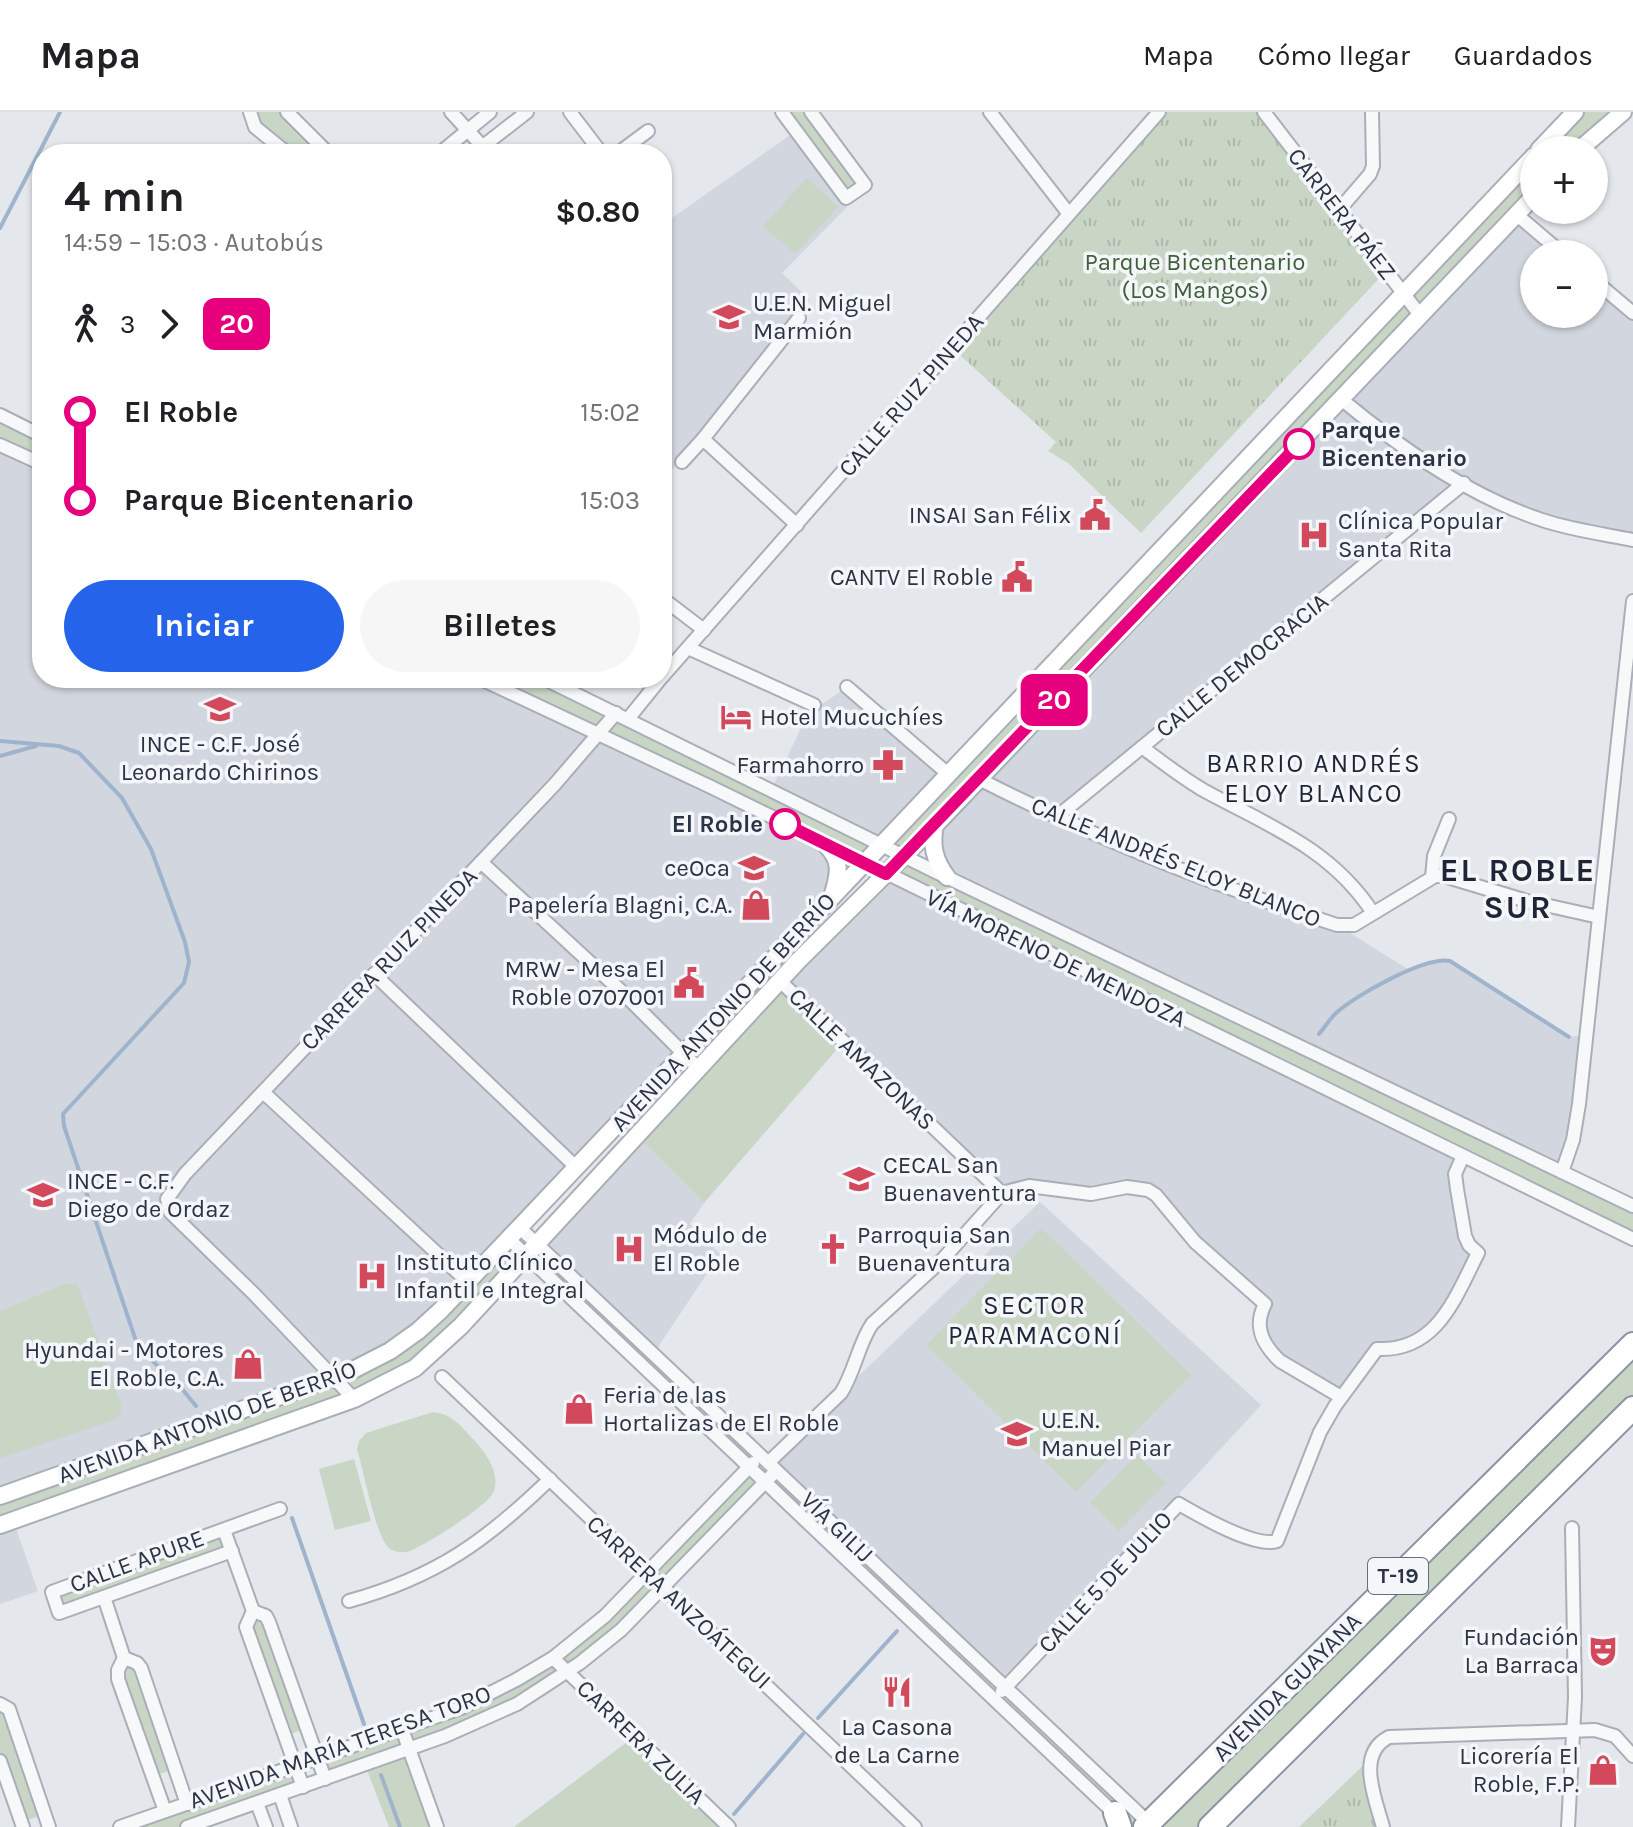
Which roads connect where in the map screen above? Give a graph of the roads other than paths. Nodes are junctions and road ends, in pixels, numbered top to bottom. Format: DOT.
graph roads {
  1 [pos="250,112"];
  2 [pos="287,112"];
  3 [pos="451,112"];
  4 [pos="527,112"];
  5 [pos="570,112"];
  6 [pos="782,112"];
  7 [pos="811,112"];
  8 [pos="990,112"];
  9 [pos="1159,112"];
  10 [pos="1264,112"];
  11 [pos="1372,112"];
  12 [pos="1575,112"];
  13 [pos="1623,112"];
  14 [pos="485,113"];
  15 [pos="467,129"];
  16 [pos="648,131"];
  17 [pos="498,134"];
  18 [pos="1552,136"];
  19 [pos="1595,136"];
  20 [pos="276,144"];
  21 [pos="319,144"];
  22 [pos="450,144"];
  23 [pos="475,144"];
  24 [pos="486,144"];
  25 [pos="594,144"];
  26 [pos="630,144"];
  27 [pos="1520,170"];
  28 [pos="1339,210"];
  29 [pos="1520,210"];
  30 [pos="1069,214"];
  31 [pos="1516,214"];
  32 [pos="1547,240"];
  33 [pos="1402,292"];
  34 [pos="1608,292"];
  35 [pos="1633,313"];
  36 [pos="1420,315"];
  37 [pos="799,318"];
  38 [pos="1341,399"];
  39 [pos="0,415"];
  40 [pos="32,431"];
  41 [pos="703,439"];
  42 [pos="0,445"];
  43 [pos="32,459"];
  44 [pos="682,462"];
  45 [pos="1464,483"];
  46 [pos="797,525"];
  47 [pos="1633,540"];
  48 [pos="1633,601"];
  49 [pos="672,606"];
  50 [pos="704,630"];
  51 [pos="688,648"];
  52 [pos="672,666"];
  53 [pos="847,687"];
  54 [pos="501,688"];
  55 [pos="564,688"];
  56 [pos="651,688"];
  57 [pos="814,705"];
  58 [pos="622,716"];
  59 [pos="1627,732"];
  60 [pos="600,734"];
  61 [pos="1142,747"];
  62 [pos="947,773"];
  63 [pos="979,779"];
  64 [pos="1058,816"];
  65 [pos="1449,819"];
  66 [pos="935,825"];
  67 [pos="881,844"];
  68 [pos="826,845"];
  69 [pos="904,856"];
  70 [pos="481,862"];
  71 [pos="863,863"];
  72 [pos="886,874"];
  73 [pos="947,877"];
  74 [pos="1432,877"];
  75 [pos="832,896"];
  76 [pos="1373,913"];
  77 [pos="1599,917"];
  78 [pos="374,974"];
  79 [pos="780,981"];
  80 [pos="1206,1000"];
  81 [pos="1193,1025"];
  82 [pos="684,1054"];
  83 [pos="699,1069"];
  84 [pos="263,1092"];
  85 [pos="1463,1156"];
  86 [pos="577,1168"];
  87 [pos="1562,1172"];
  88 [pos="1002,1193"];
  89 [pos="1633,1206"];
  90 [pos="515,1233"];
  91 [pos="1633,1239"];
  92 [pos="532,1249"];
  93 [pos="468,1282"];
  94 [pos="1633,1344"];
  95 [pos="442,1377"];
  96 [pos="335,1378"];
  97 [pos="1341,1397"];
  98 [pos="354,1399"];
  99 [pos="1633,1408"];
  100 [pos="769,1462"];
  101 [pos="750,1466"];
  102 [pos="550,1479"];
  103 [pos="766,1481"];
  104 [pos="0,1496"];
  105 [pos="280,1509"];
  106 [pos="0,1525"];
  107 [pos="1572,1528"];
  108 [pos="224,1530"];
  109 [pos="232,1551"];
  110 [pos="648,1573"];
  111 [pos="664,1587"];
  112 [pos="104,1597"];
  113 [pos="349,1601"];
  114 [pos="253,1611"];
  115 [pos="124,1658"];
  116 [pos="553,1658"];
  117 [pos="568,1672"];
  118 [pos="1006,1687"];
  119 [pos="995,1699"];
  120 [pos="0,1704"];
  121 [pos="402,1729"];
  122 [pos="1574,1731"];
  123 [pos="409,1749"];
  124 [pos="1633,1756"];
  125 [pos="318,1759"];
  126 [pos="0,1761"];
  127 [pos="295,1766"];
  128 [pos="325,1779"];
  129 [pos="303,1787"];
  130 [pos="280,1795"];
  131 [pos="257,1803"];
  132 [pos="187,1804"];
  133 [pos="165,1811"];
  134 [pos="1139,1820"];
  135 [pos="23,1827"];
  136 [pos="49,1827"];
  137 [pos="120,1827"];
  138 [pos="187,1827"];
  139 [pos="266,1827"];
  140 [pos="291,1827"];
  141 [pos="437,1827"];
  142 [pos="729,1827"];
  143 [pos="915,1827"];
  144 [pos="1210,1827"];
  145 [pos="1383,1827"];
  146 [pos="1568,1827"];
  1 -- 20 [label="street"];
  2 -- 21 [label="street"];
  3 -- 15 [label="street"];
  4 -- 17 [label="street"];
  5 -- 25 [label="street"];
  6 -- 7 [label="street"];
  8 -- 30 [label="street"];
  9 -- 30 [label="street, CALLE RUIZ PINEDA"];
  10 -- 28 [label="street, CARRERA PÁEZ"];
  11 -- 28 [label="street"];
  12 -- 18 [label="street"];
  13 -- 19 [label="street"];
  14 -- 15 [label="street"];
  14 -- 17 [label="street"];
  15 -- 22 [label="street"];
  15 -- 23 [label="street"];
  16 -- 26 [label="street"];
  17 -- 24 [label="street"];
  27 -- 33 [label="street, AVENIDA ANTONIO DE BERRÍO"];
  28 -- 33 [label="street, CARRERA PÁEZ"];
  29 -- 31 [label="street, AVENIDA ANTONIO DE BERRÍO"];
  30 -- 46 [label="street, CALLE RUIZ PINEDA"];
  31 -- 32 [label="street"];
  31 -- 36 [label="street, AVENIDA ANTONIO DE BERRÍO"];
  33 -- 36 [label="street, CARRERA PÁEZ"];
  33 -- 62 [label="street, AVENIDA ANTONIO DE BERRÍO"];
  34 -- 35 [label="street"];
  36 -- 38 [label="street, AVENIDA ANTONIO DE BERRÍO"];
  37 -- 41 [label="street"];
  38 -- 45 [label="street"];
  38 -- 63 [label="street, AVENIDA ANTONIO DE BERRÍO"];
  39 -- 40 [label="street"];
  41 -- 44 [label="street"];
  41 -- 46 [label="street"];
  42 -- 43 [label="street"];
  45 -- 47 [label="street"];
  45 -- 61 [label="street, CALLE DEMOCRACIA"];
  46 -- 50 [label="street, CALLE RUIZ PINEDA"];
  48 -- 59 [label="street"];
  49 -- 50 [label="street"];
  50 -- 51 [label="street, CALLE RUIZ PINEDA"];
  51 -- 52 [label="street, CALLE RUIZ PINEDA"];
  51 -- 57 [label="street"];
  53 -- 62 [label="street"];
  54 -- 60 [label="street, VÍA MORENO DE MENDOZA"];
  55 -- 58 [label="street, VÍA MORENO DE MENDOZA"];
  56 -- 58 [label="street, CALLE RUIZ PINEDA"];
  58 -- 60 [label="street, CARRERA RUIZ PINEDA"];
  58 -- 67 [label="street, VÍA MORENO DE MENDOZA"];
  59 -- 77 [label="street"];
  60 -- 68 [label="street, VÍA MORENO DE MENDOZA"];
  60 -- 70 [label="street, CARRERA RUIZ PINEDA"];
  61 -- 64 [label="street, CALLE DEMOCRACIA"];
  61 -- 76 [label="street"];
  62 -- 67 [label="street, AVENIDA ANTONIO DE BERRÍO"];
  63 -- 64 [label="street, CALLE ANDRÉS ELOY BLANCO"];
  63 -- 66 [label="street, AVENIDA ANTONIO DE BERRÍO"];
  64 -- 76 [label="street, CALLE ANDRÉS ELOY BLANCO"];
  65 -- 74 [label="street"];
  66 -- 69 [label="street, AVENIDA ANTONIO DE BERRÍO"];
  66 -- 73 [label="street"];
  67 -- 69 [label="street, VÍA MORENO DE MENDOZA"];
  67 -- 71 [label="street, AVENIDA ANTONIO DE BERRÍO"];
  68 -- 71 [label="street, VÍA MORENO DE MENDOZA"];
  68 -- 75 [label="street"];
  69 -- 72 [label="street, AVENIDA ANTONIO DE BERRÍO"];
  69 -- 73 [label="street, VÍA MORENO DE MENDOZA"];
  70 -- 78 [label="street, CARRERA RUIZ PINEDA"];
  70 -- 82 [label="street"];
  71 -- 72 [label="street, VÍA MORENO DE MENDOZA"];
  71 -- 75 [label="street, AVENIDA ANTONIO DE BERRÍO"];
  72 -- 79 [label="street, AVENIDA ANTONIO DE BERRÍO"];
  72 -- 81 [label="street, VÍA MORENO DE MENDOZA"];
  73 -- 80 [label="street, VÍA MORENO DE MENDOZA"];
  74 -- 76 [label="street, CALLE ANDRÉS ELOY BLANCO"];
  74 -- 77 [label="street"];
  75 -- 82 [label="street, AVENIDA ANTONIO DE BERRÍO"];
  77 -- 87 [label="street"];
  78 -- 84 [label="street, CARRERA RUIZ PINEDA"];
  78 -- 86 [label="street"];
  79 -- 83 [label="street, AVENIDA ANTONIO DE BERRÍO"];
  79 -- 88 [label="street, CALLE AMAZONAS"];
  80 -- 81 [label="street"];
  80 -- 87 [label="street, VÍA MORENO DE MENDOZA"];
  81 -- 85 [label="street, VÍA MORENO DE MENDOZA"];
  82 -- 83 [label="street"];
  82 -- 86 [label="street, AVENIDA ANTONIO DE BERRÍO"];
  83 -- 92 [label="street, AVENIDA ANTONIO DE BERRÍO"];
  84 -- 93 [label="street"];
  84 -- 96 [label="street, CARRERA RUIZ PINEDA"];
  85 -- 91 [label="street, VÍA MORENO DE MENDOZA"];
  85 -- 97 [label="street, CALLE 5 DE JULIO"];
  86 -- 90 [label="street, AVENIDA ANTONIO DE BERRÍO"];
  87 -- 89 [label="street, VÍA MORENO DE MENDOZA"];
  88 -- 97 [label="street"];
  88 -- 100 [label="street"];
  90 -- 92 [label="street, VÍA GILIJ"];
  90 -- 93 [label="street, AVENIDA ANTONIO DE BERRÍO"];
  92 -- 98 [label="street, AVENIDA ANTONIO DE BERRÍO"];
  92 -- 100 [label="street, VÍA GILIJ"];
  92 -- 101 [label="street, VÍA GILIJ"];
  93 -- 96 [label="street, AVENIDA ANTONIO DE BERRÍO"];
  94 -- 134 [label="highway, AVENIDA GUAYANA / T-19"];
  95 -- 102 [label="street, CARRERA ANZOÁTEGUI"];
  96 -- 98 [label="street"];
  96 -- 104 [label="street, AVENIDA ANTONIO DE BERRÍO"];
  97 -- 118 [label="street, CALLE 5 DE JULIO"];
  98 -- 106 [label="street, AVENIDA ANTONIO DE BERRÍO"];
  99 -- 144 [label="highway, AVENIDA GUAYANA / T-19"];
  100 -- 101 [label="street, AVENIDA MARÍA TERESA TORO"];
  100 -- 103 [label="street, AVENIDA MARÍA TERESA TORO"];
  100 -- 118 [label="street, VÍA GILIJ"];
  101 -- 103 [label="street, VÍA GILIJ"];
  101 -- 110 [label="street, AVENIDA MARÍA TERESA TORO"];
  102 -- 110 [label="street, CARRERA ANZOÁTEGUI"];
  102 -- 113 [label="street"];
  103 -- 111 [label="street, AVENIDA MARÍA TERESA TORO"];
  103 -- 119 [label="street, VÍA GILIJ"];
  105 -- 108 [label="street, CALLE APURE"];
  107 -- 122 [label="street"];
  108 -- 109 [label="street"];
  108 -- 112 [label="street, CALLE APURE"];
  109 -- 112 [label="street, CALLE APURE"];
  109 -- 114 [label="street"];
  110 -- 111 [label="street, CARRERA ANZOÁTEGUI"];
  110 -- 116 [label="street, AVENIDA MARÍA TERESA TORO"];
  111 -- 117 [label="street, AVENIDA MARÍA TERESA TORO"];
  111 -- 143 [label="street, CARRERA ANZOÁTEGUI"];
  112 -- 115 [label="street"];
  114 -- 125 [label="street"];
  114 -- 127 [label="street"];
  115 -- 132 [label="street"];
  115 -- 133 [label="street"];
  116 -- 117 [label="street, CARRERA ZULIA"];
  116 -- 121 [label="street, AVENIDA MARÍA TERESA TORO"];
  117 -- 123 [label="street, AVENIDA MARÍA TERESA TORO"];
  117 -- 142 [label="street, CARRERA ZULIA"];
  118 -- 119 [label="street"];
  118 -- 134 [label="street, VÍA GILIJ"];
  119 -- 134 [label="street, VÍA GILIJ"];
  120 -- 136 [label="street"];
  121 -- 123 [label="street"];
  121 -- 125 [label="street, AVENIDA MARÍA TERESA TORO"];
  122 -- 124 [label="street"];
  122 -- 145 [label="street"];
  122 -- 146 [label="street"];
  123 -- 128 [label="street, AVENIDA MARÍA TERESA TORO"];
  123 -- 141 [label="street"];
  125 -- 127 [label="street, AVENIDA MARÍA TERESA TORO"];
  125 -- 128 [label="street"];
  126 -- 135 [label="street"];
  127 -- 129 [label="street"];
  127 -- 132 [label="street, AVENIDA MARÍA TERESA TORO"];
  128 -- 129 [label="street, AVENIDA MARÍA TERESA TORO"];
  129 -- 130 [label="street, AVENIDA MARÍA TERESA TORO"];
  130 -- 131 [label="street, AVENIDA MARÍA TERESA TORO"];
  130 -- 140 [label="street"];
  131 -- 138 [label="street, AVENIDA MARÍA TERESA TORO"];
  131 -- 139 [label="street"];
  132 -- 133 [label="street, AVENIDA MARÍA TERESA TORO"];
  133 -- 137 [label="street, AVENIDA MARÍA TERESA TORO"];
}
